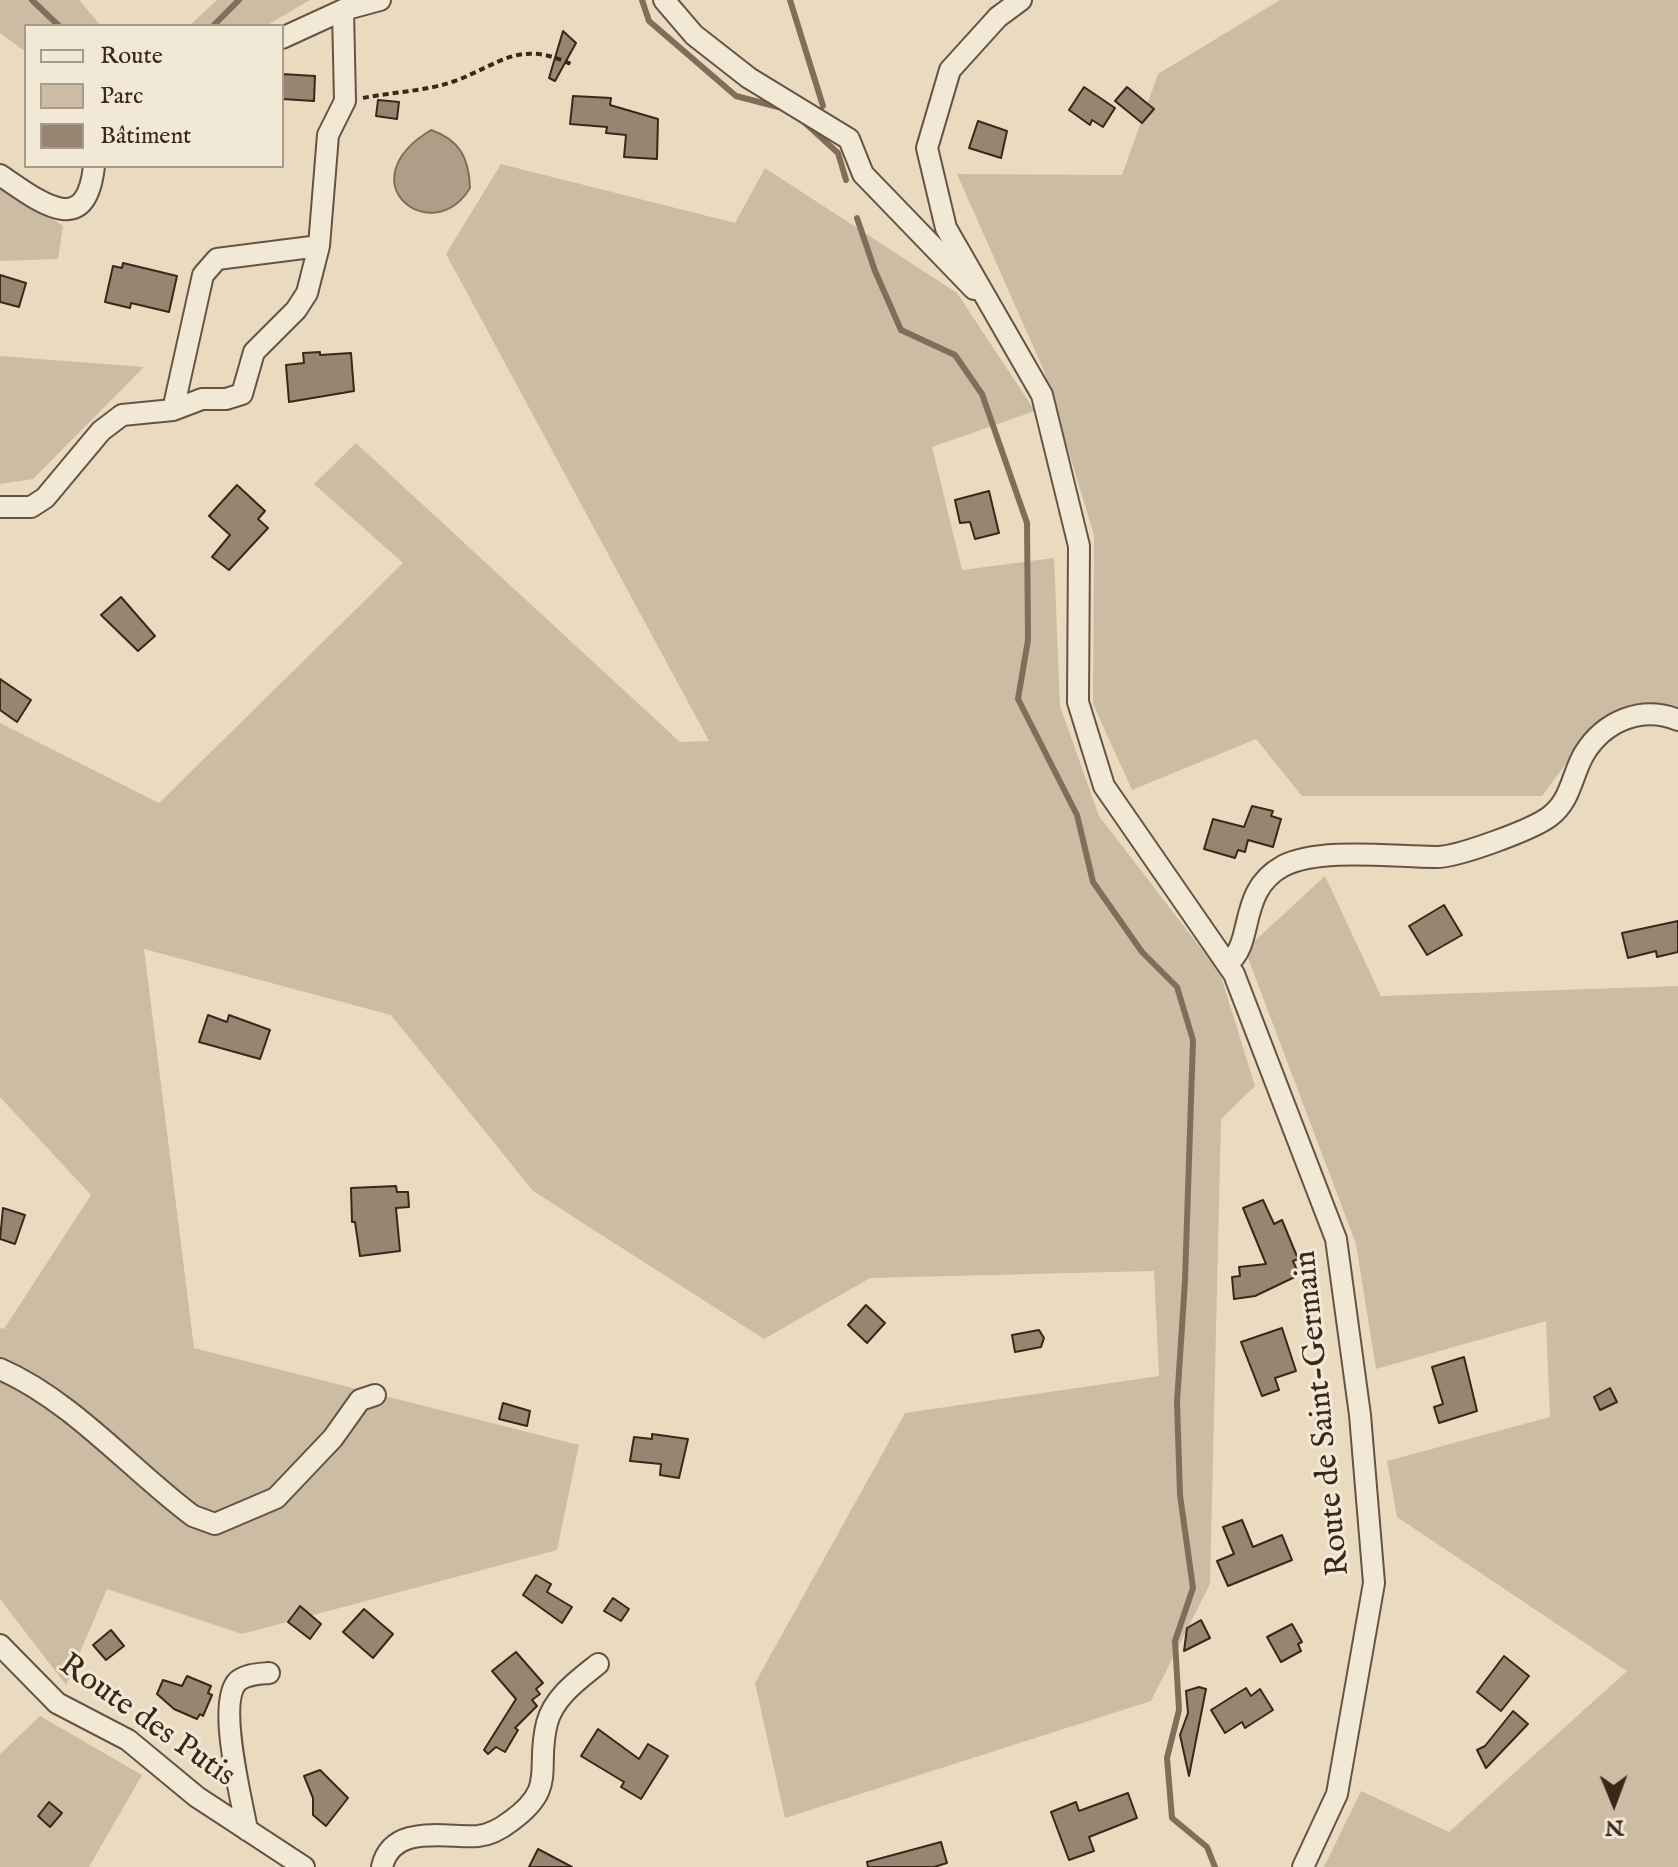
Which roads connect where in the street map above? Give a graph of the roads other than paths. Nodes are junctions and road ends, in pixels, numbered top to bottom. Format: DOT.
graph roads {
  1 [pos="380,0"];
  2 [pos="664,0"];
  3 [pos="1021,0"];
  4 [pos="343,10"];
  5 [pos="284,37"];
  6 [pos="94,168"];
  7 [pos="0,175"];
  8 [pos="319,246"];
  9 [pos="991,306"];
  10 [pos="173,410"];
  11 [pos="0,507"];
  12 [pos="1678,720"];
  13 [pos="1228,963"];
  14 [pos="0,1369"];
  15 [pos="375,1395"];
  16 [pos="0,1645"];
  17 [pos="598,1664"];
  18 [pos="269,1673"];
  19 [pos="247,1830"];
  20 [pos="304,1867"];
  21 [pos="382,1867"];
  22 [pos="1303,1867"];
  1 -- 4 [label="street"];
  2 -- 9 [label="street"];
  3 -- 9 [label="street, Route de Saint-Germain"];
  4 -- 5 [label="street"];
  4 -- 8 [label="street"];
  6 -- 7 [label="street"];
  8 -- 10 [label="street"];
  8 -- 10 [label="street"];
  9 -- 13 [label="street, Route de Saint-Germain"];
  10 -- 11 [label="street"];
  12 -- 13 [label="street"];
  13 -- 22 [label="street, Route de Saint-Germain"];
  14 -- 15 [label="street"];
  16 -- 19 [label="street, Route des Putis"];
  17 -- 21 [label="street"];
  18 -- 19 [label="street"];
  19 -- 20 [label="street, Route des Putis"];
}
